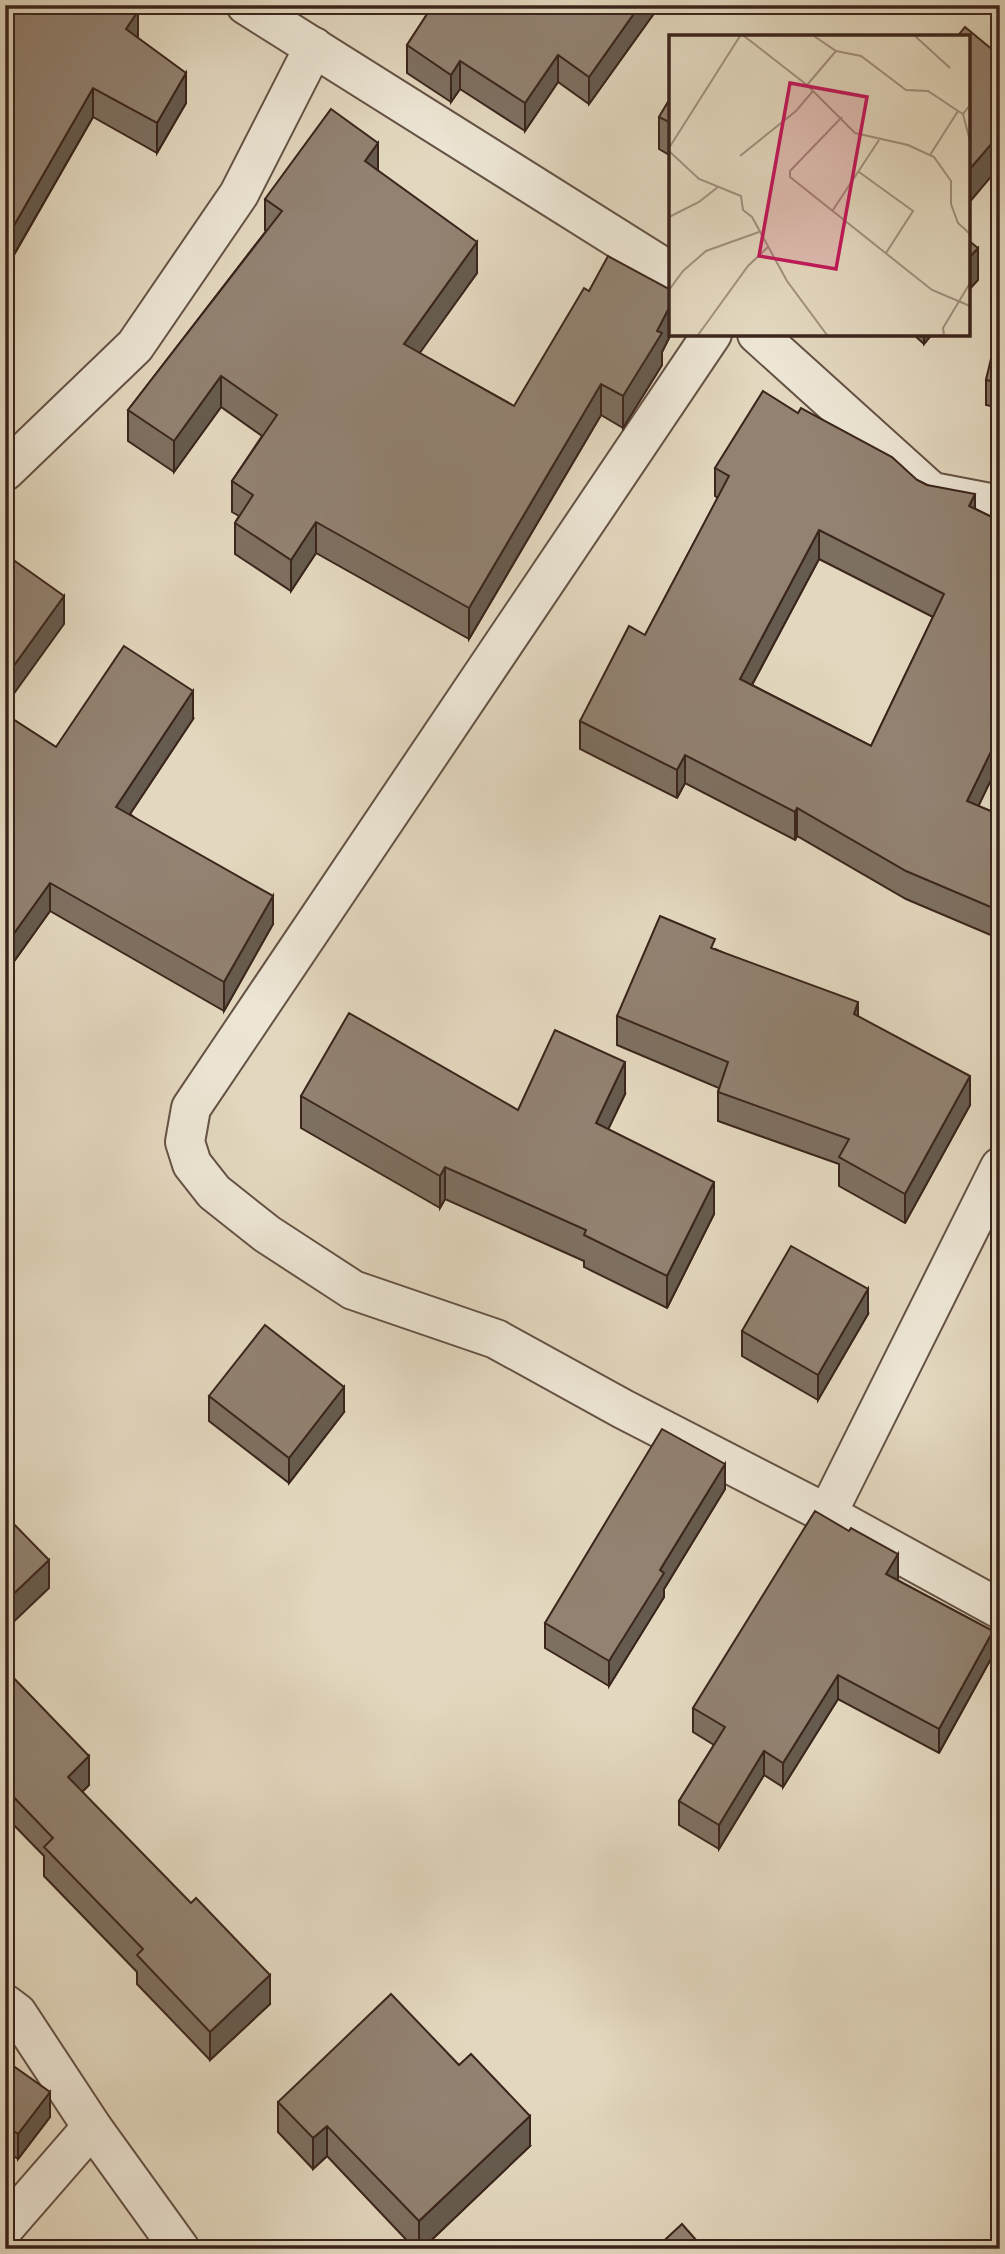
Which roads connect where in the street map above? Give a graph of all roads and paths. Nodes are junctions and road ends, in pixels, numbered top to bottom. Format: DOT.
graph roads {
  1 [pos="246,5"];
  2 [pos="314,47"];
  3 [pos="669,271"];
  4 [pos="711,336"];
  5 [pos="759,336"];
  6 [pos="5,471"];
  7 [pos="1000,505"];
  8 [pos="1000,1167"];
  9 [pos="827,1514"];
  10 [pos="1000,1609"];
  11 [pos="5,2004"];
  12 [pos="92,2127"];
  13 [pos="5,2227"];
  14 [pos="180,2249"];
  1 -- 2 [label="street"];
  2 -- 3 [label="street"];
  2 -- 6 [label="street"];
  4 -- 9 [label="street"];
  5 -- 7 [label="street"];
  8 -- 9 [label="street"];
  9 -- 10 [label="street"];
  11 -- 12 [label="street"];
  12 -- 13 [label="street"];
  12 -- 14 [label="street"];
}
